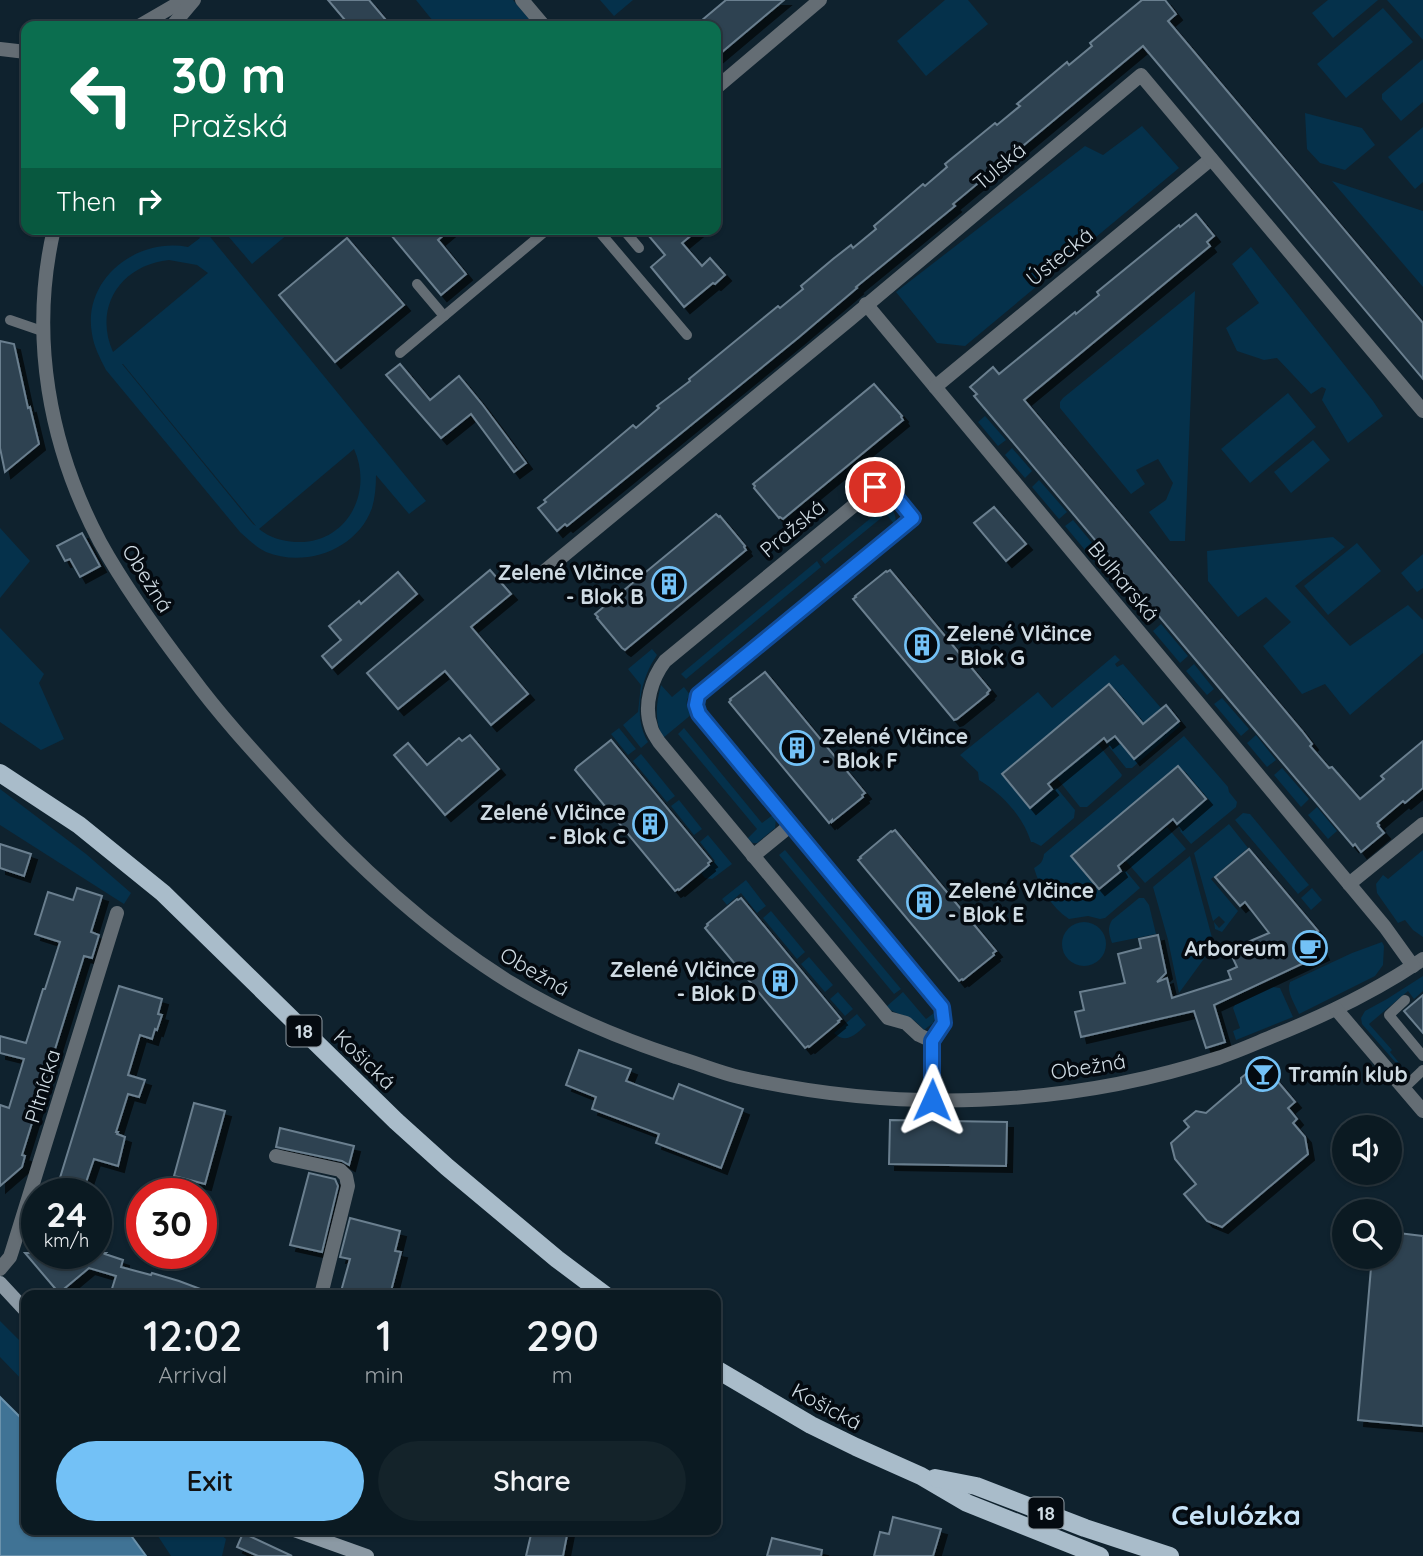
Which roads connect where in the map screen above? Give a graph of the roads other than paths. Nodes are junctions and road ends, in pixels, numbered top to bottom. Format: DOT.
graph roads {
  1 [pos="163,0"];
  2 [pos="184,0"];
  3 [pos="194,0"];
  4 [pos="522,0"];
  5 [pos="820,0"];
  6 [pos="154,19"];
  7 [pos="150,21"];
  8 [pos="176,21"];
  9 [pos="540,21"];
  10 [pos="0,49"];
  11 [pos="21,51"];
  12 [pos="721,84"];
  13 [pos="1211,159"];
  14 [pos="52,235"];
  15 [pos="541,235"];
  16 [pos="602,235"];
  17 [pos="628,235"];
  18 [pos="639,248"];
  19 [pos="417,284"];
  20 [pos="866,304"];
  21 [pos="444,316"];
  22 [pos="10,320"];
  23 [pos="42,331"];
  24 [pos="687,335"];
  25 [pos="400,353"];
  26 [pos="935,387"];
  27 [pos="1423,411"];
  28 [pos="546,570"];
  29 [pos="0,773"];
  30 [pos="1423,824"];
  31 [pos="791,825"];
  32 [pos="753,856"];
  33 [pos="1349,884"];
  34 [pos="117,914"];
  35 [pos="1418,962"];
  36 [pos="1405,1000"];
  37 [pos="1336,1009"];
  38 [pos="932,1041"];
  39 [pos="1423,1056"];
  40 [pos="1423,1070"];
  41 [pos="1404,1088"];
  42 [pos="932,1100"];
  43 [pos="1419,1106"];
  44 [pos="276,1156"];
  45 [pos="0,1269"];
  46 [pos="0,1283"];
  47 [pos="322,1290"];
  48 [pos="599,1290"];
  49 [pos="21,1306"];
  50 [pos="721,1372"];
  51 [pos="921,1476"];
  52 [pos="308,1535"];
  53 [pos="367,1556"];
  54 [pos="1100,1556"];
  55 [pos="1170,1556"];
  1 -- 6 [label="street"];
  2 -- 6 [label="street"];
  3 -- 8 [label="street"];
  4 -- 9 [label="street"];
  5 -- 12 [label="street"];
  6 -- 7 [label="street"];
  10 -- 11 [label="street"];
  13 -- 20 [label="street, Tulská"];
  13 -- 26 [label="street, Ústecká"];
  13 -- 27 [label="street, Tulská"];
  14 -- 23 [label="street, Obežná"];
  15 -- 21 [label="lane"];
  16 -- 24 [label="lane"];
  17 -- 18 [label="lane"];
  19 -- 21 [label="lane"];
  20 -- 26 [label="street, Bulharská"];
  20 -- 28 [label="street, Tulská"];
  21 -- 25 [label="lane"];
  22 -- 23 [label="lane"];
  23 -- 42 [label="street, Obežná"];
  26 -- 33 [label="street, Bulharská"];
  29 -- 48 [label="main road, Košická / 18"];
  30 -- 33 [label="street"];
  31 -- 32 [label="street"];
  31 -- 32 [label="street, Pražská"];
  31 -- 38 [label="street, Pražská"];
  32 -- 38 [label="street, Pražská"];
  33 -- 35 [label="street, Bulharská"];
  34 -- 45 [label="street, Pltnícka"];
  35 -- 37 [label="street, Obežná"];
  36 -- 39 [label="lane"];
  37 -- 41 [label="street"];
  37 -- 42 [label="street, Obežná"];
  38 -- 42 [label="street, Pražská"];
  40 -- 41 [label="lane"];
  41 -- 43 [label="street"];
  44 -- 47 [label="street"];
  46 -- 49 [label="street"];
  50 -- 51 [label="main road, Košická / 18"];
  51 -- 54 [label="main road, Košická / 18"];
  51 -- 55 [label="main road, Košická / 18"];
  52 -- 53 [label="street"];
}
